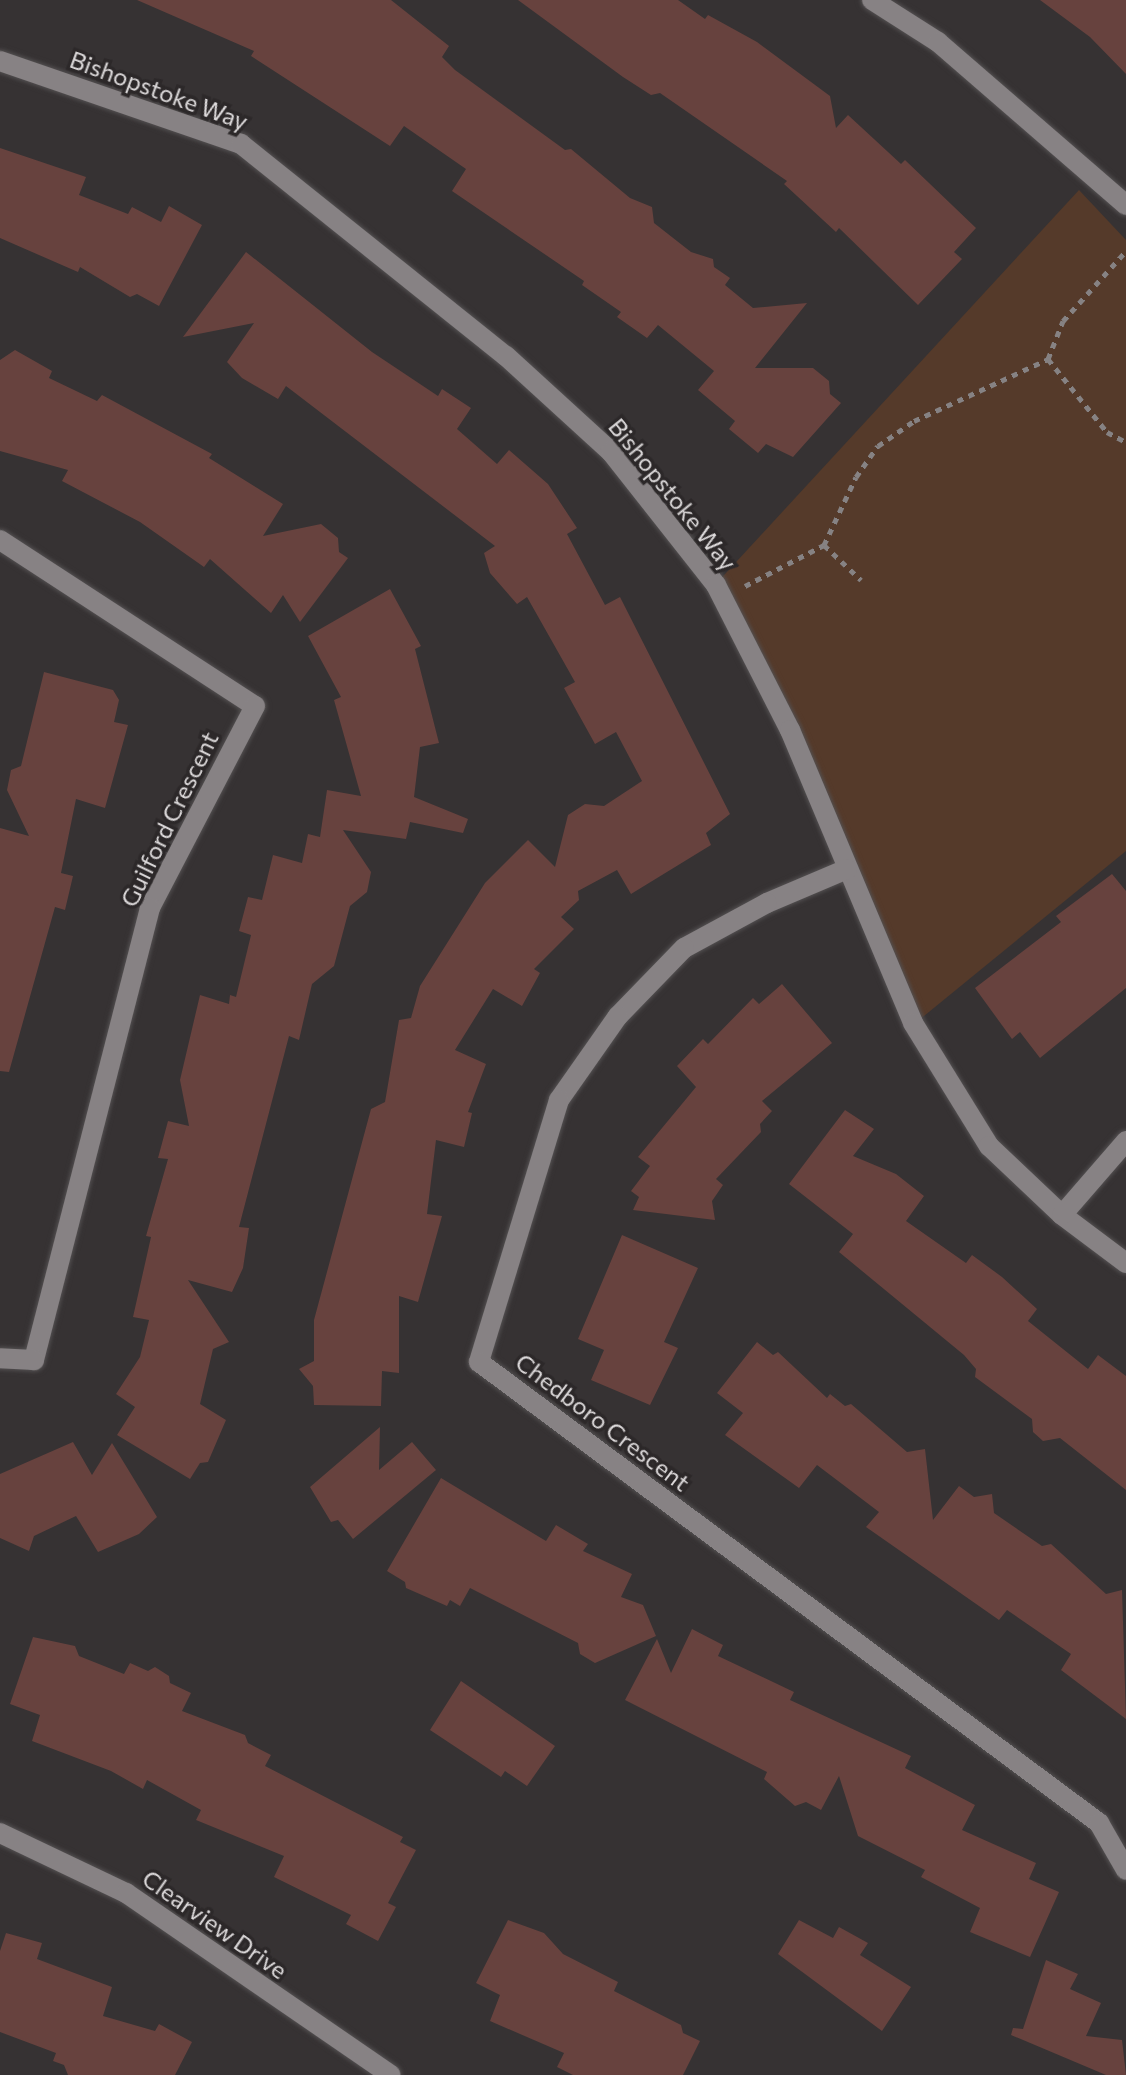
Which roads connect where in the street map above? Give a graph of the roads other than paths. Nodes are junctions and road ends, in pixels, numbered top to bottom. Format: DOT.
graph roads {
  1 [pos="872,0"];
  2 [pos="0,61"];
  3 [pos="1126,205"];
  4 [pos="0,540"];
  5 [pos="847,869"];
  6 [pos="1126,1141"];
  7 [pos="1062,1215"];
  8 [pos="1126,1263"];
  9 [pos="0,1358"];
  10 [pos="0,1833"];
  11 [pos="1126,1870"];
  12 [pos="391,2075"];
  1 -- 3 [label="street"];
  2 -- 5 [label="street, Bishopstoke Way"];
  4 -- 9 [label="street, Guilford Crescent"];
  5 -- 7 [label="street, Bishopstoke Way"];
  5 -- 11 [label="street, Chedboro Crescent"];
  6 -- 7 [label="street"];
  7 -- 8 [label="street, Bishopstoke Way"];
  10 -- 12 [label="street, Clearview Drive"];
}
